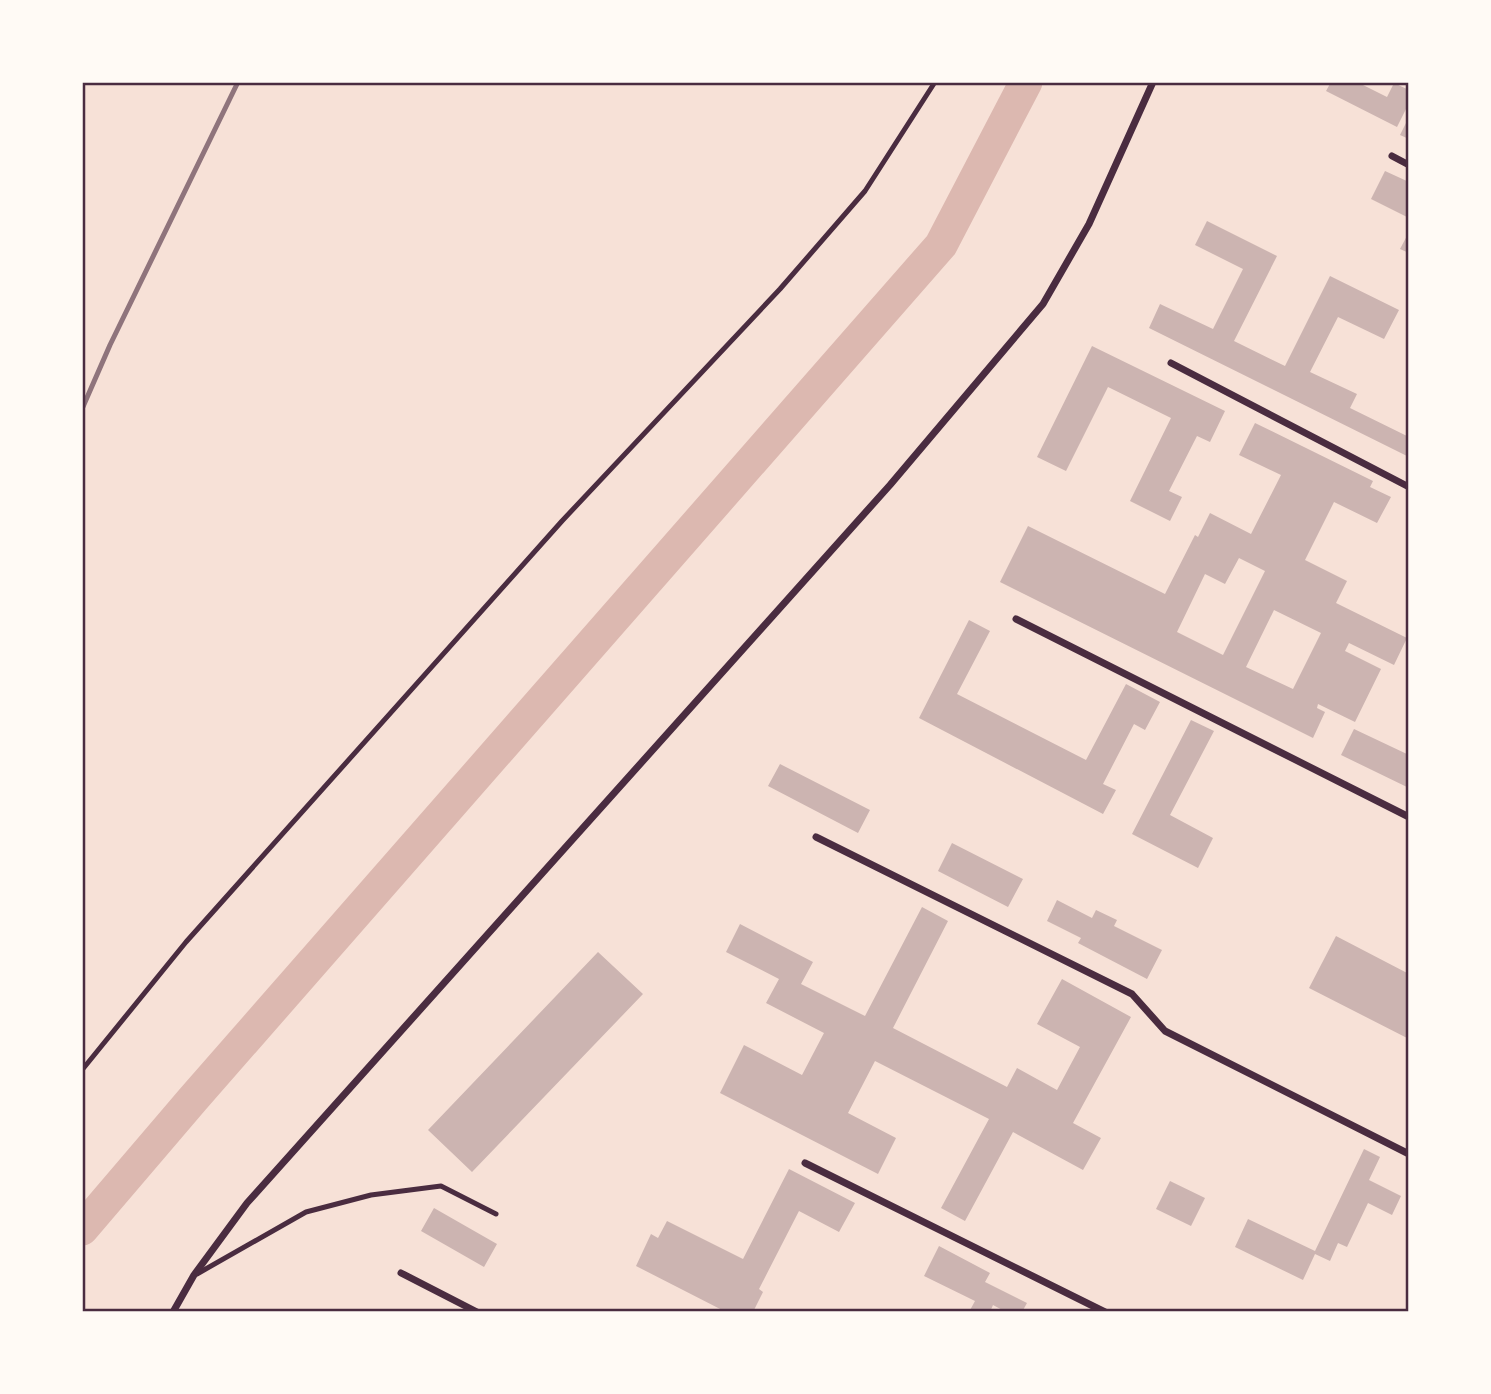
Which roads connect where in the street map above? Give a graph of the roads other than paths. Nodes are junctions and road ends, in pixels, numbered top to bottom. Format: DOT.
graph roads {
  1 [pos="935,82"];
  2 [pos="1153,82"];
  3 [pos="1392,156"];
  4 [pos="1409,165"];
  5 [pos="1171,363"];
  6 [pos="1409,487"];
  7 [pos="1016,619"];
  8 [pos="1409,817"];
  9 [pos="816,837"];
  10 [pos="82,1070"];
  11 [pos="1409,1154"];
  12 [pos="805,1163"];
  13 [pos="496,1214"];
  14 [pos="401,1273"];
  15 [pos="194,1275"];
  16 [pos="173,1312"];
  17 [pos="477,1312"];
  18 [pos="1105,1312"];
  1 -- 10 [label="lane"];
  2 -- 15 [label="street"];
  3 -- 4 [label="street"];
  5 -- 6 [label="street"];
  7 -- 8 [label="street"];
  9 -- 11 [label="street"];
  12 -- 18 [label="street"];
  13 -- 15 [label="lane"];
  14 -- 17 [label="street"];
  15 -- 16 [label="street"];
}
